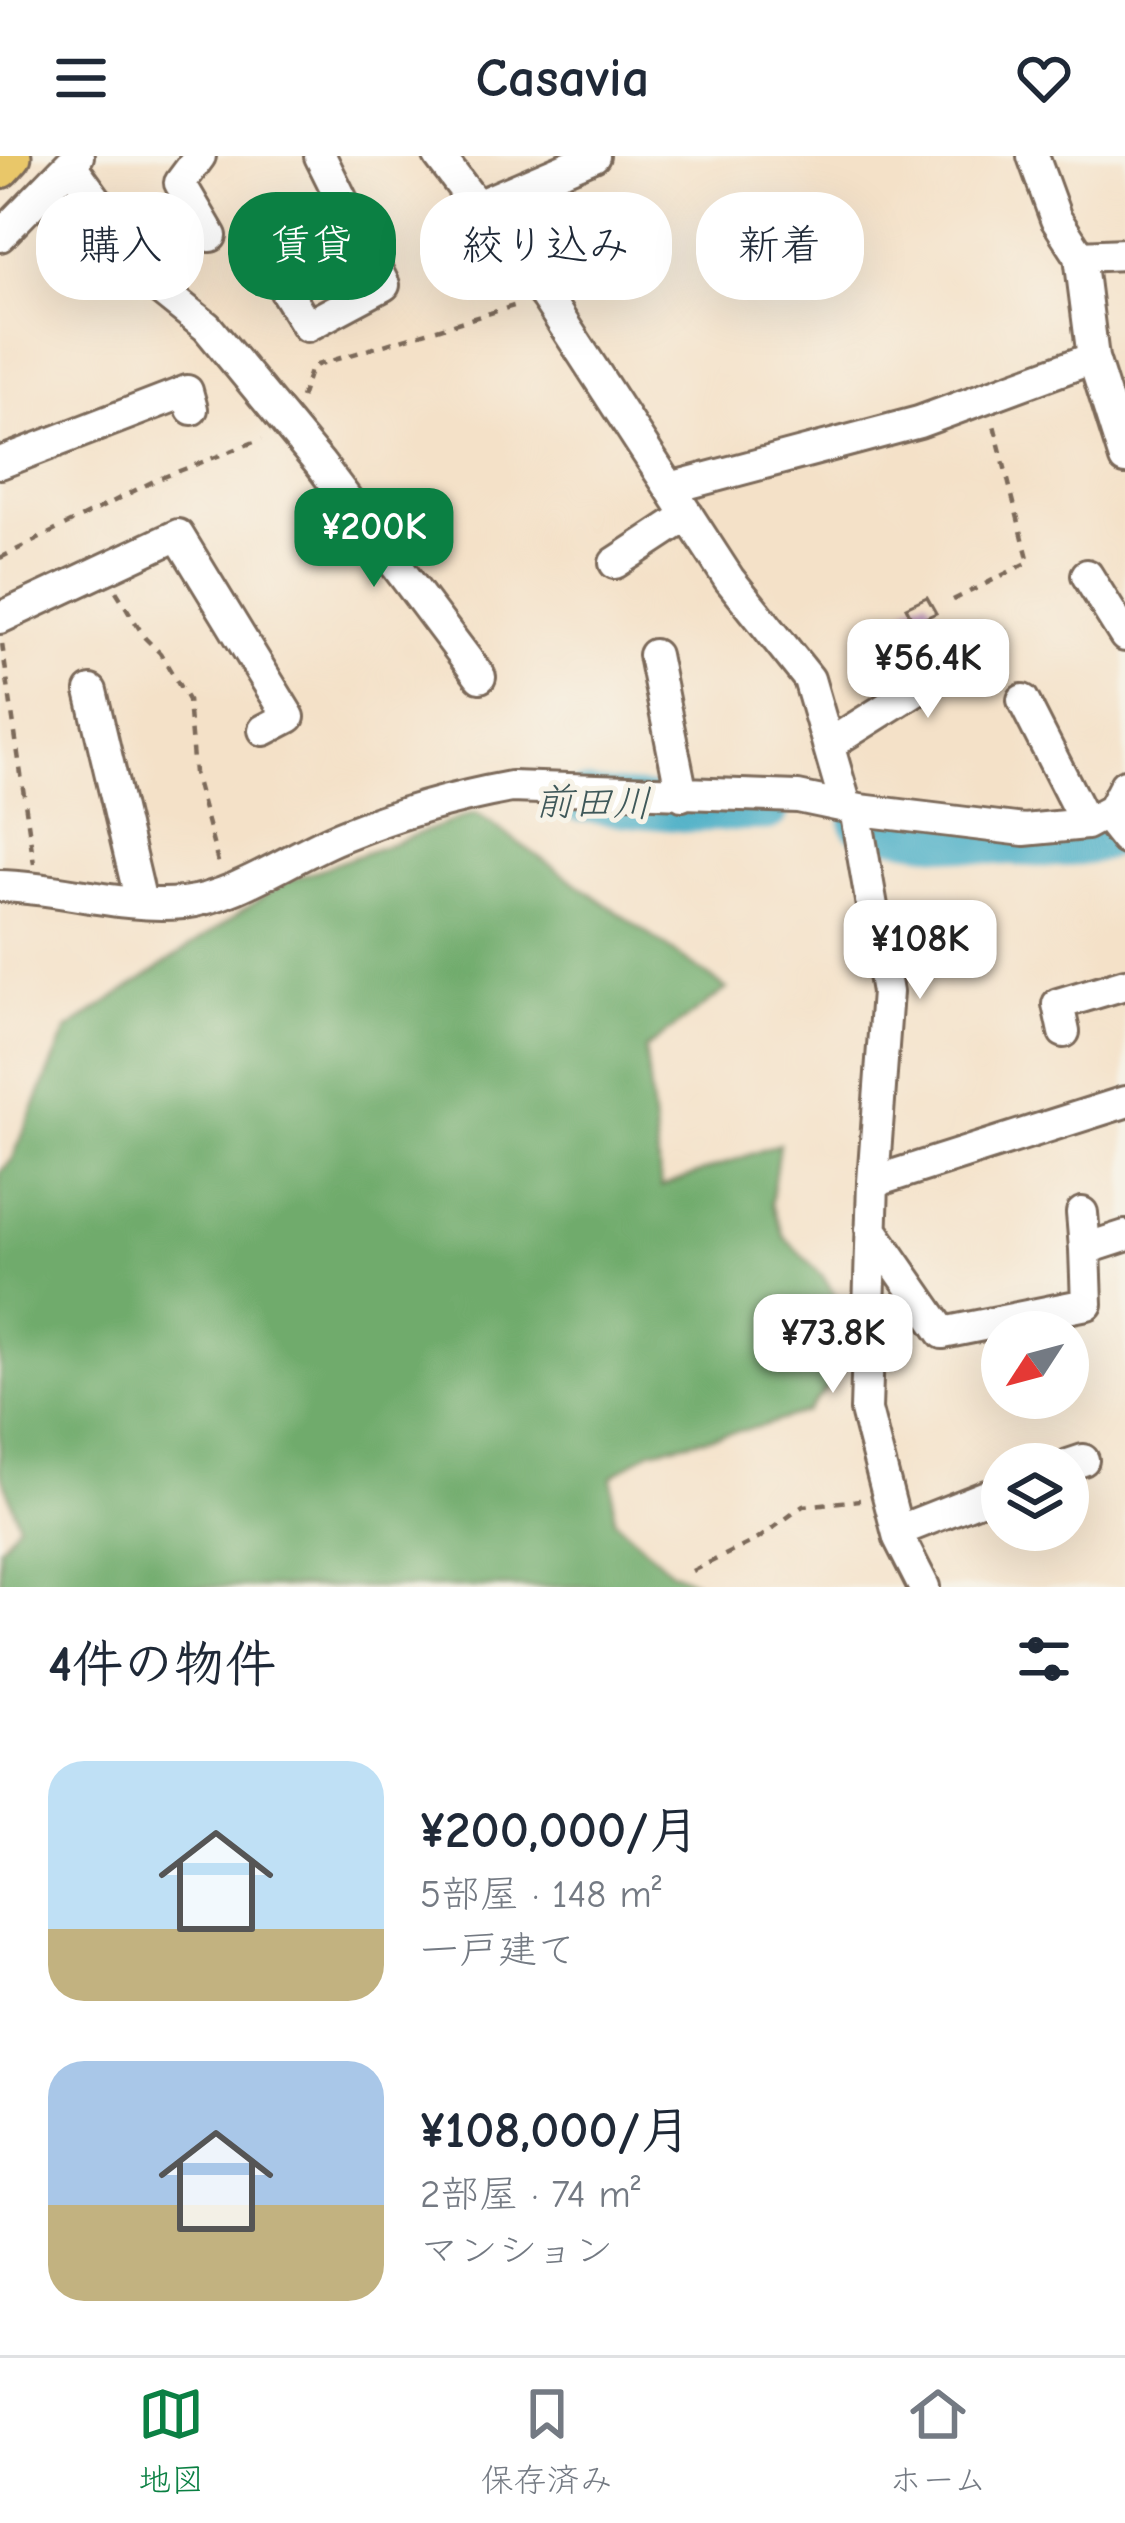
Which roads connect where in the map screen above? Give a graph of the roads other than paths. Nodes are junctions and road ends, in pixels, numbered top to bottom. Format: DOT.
graph roads {
  1 [pos="10,156"];
  2 [pos="200,156"];
  3 [pos="320,156"];
  4 [pos="439,156"];
  5 [pos="594,156"];
  6 [pos="1033,156"];
  7 [pos="74,160"];
  8 [pos="0,169"];
  9 [pos="338,192"];
  10 [pos="466,192"];
  11 [pos="510,192"];
  12 [pos="0,236"];
  13 [pos="211,236"];
  14 [pos="1125,254"];
  15 [pos="1080,256"];
  16 [pos="290,300"];
  17 [pos="356,300"];
  18 [pos="548,300"];
  19 [pos="1093,358"];
  20 [pos="192,409"];
  21 [pos="1125,459"];
  22 [pos="0,463"];
  23 [pos="670,488"];
  24 [pos="688,515"];
  25 [pos="615,563"];
  26 [pos="1087,575"];
  27 [pos="0,618"];
  28 [pos="1125,637"];
  29 [pos="993,641"];
  30 [pos="654,656"];
  31 [pos="480,677"];
  32 [pos="91,691"];
  33 [pos="1023,700"];
  34 [pos="264,730"];
  35 [pos="828,745"];
  36 [pos="1125,785"];
  37 [pos="682,795"];
  38 [pos="853,815"];
  39 [pos="1110,827"];
  40 [pos="1,885"];
  41 [pos="141,902"];
  42 [pos="1125,985"];
  43 [pos="1064,1032"];
  44 [pos="1125,1102"];
  45 [pos="873,1182"];
  46 [pos="1082,1213"];
  47 [pos="871,1228"];
  48 [pos="1125,1236"];
  49 [pos="1085,1249"];
  50 [pos="981,1498"];
  51 [pos="898,1531"];
  52 [pos="923,1587"];
  1 -- 8 [label="main road"];
  2 -- 13 [label="street"];
  3 -- 9 [label="street"];
  4 -- 10 [label="street"];
  5 -- 11 [label="street"];
  6 -- 15 [label="street"];
  7 -- 12 [label="street"];
  7 -- 31 [label="street"];
  14 -- 15 [label="street"];
  15 -- 19 [label="street"];
  16 -- 17 [label="street"];
  18 -- 23 [label="street"];
  19 -- 21 [label="street"];
  19 -- 23 [label="street"];
  20 -- 22 [label="street"];
  23 -- 24 [label="street"];
  24 -- 25 [label="street"];
  24 -- 35 [label="street"];
  26 -- 28 [label="street"];
  27 -- 34 [label="street"];
  29 -- 35 [label="street"];
  30 -- 37 [label="street"];
  32 -- 41 [label="street"];
  33 -- 39 [label="street"];
  35 -- 38 [label="street"];
  36 -- 39 [label="street"];
  37 -- 38 [label="street"];
  37 -- 41 [label="street"];
  38 -- 39 [label="street"];
  38 -- 45 [label="street"];
  40 -- 41 [label="street"];
  42 -- 43 [label="street"];
  44 -- 45 [label="street"];
  45 -- 47 [label="street"];
  46 -- 49 [label="street"];
  47 -- 49 [label="street"];
  47 -- 51 [label="street"];
  48 -- 49 [label="street"];
  50 -- 51 [label="street"];
  51 -- 52 [label="street"];
}
